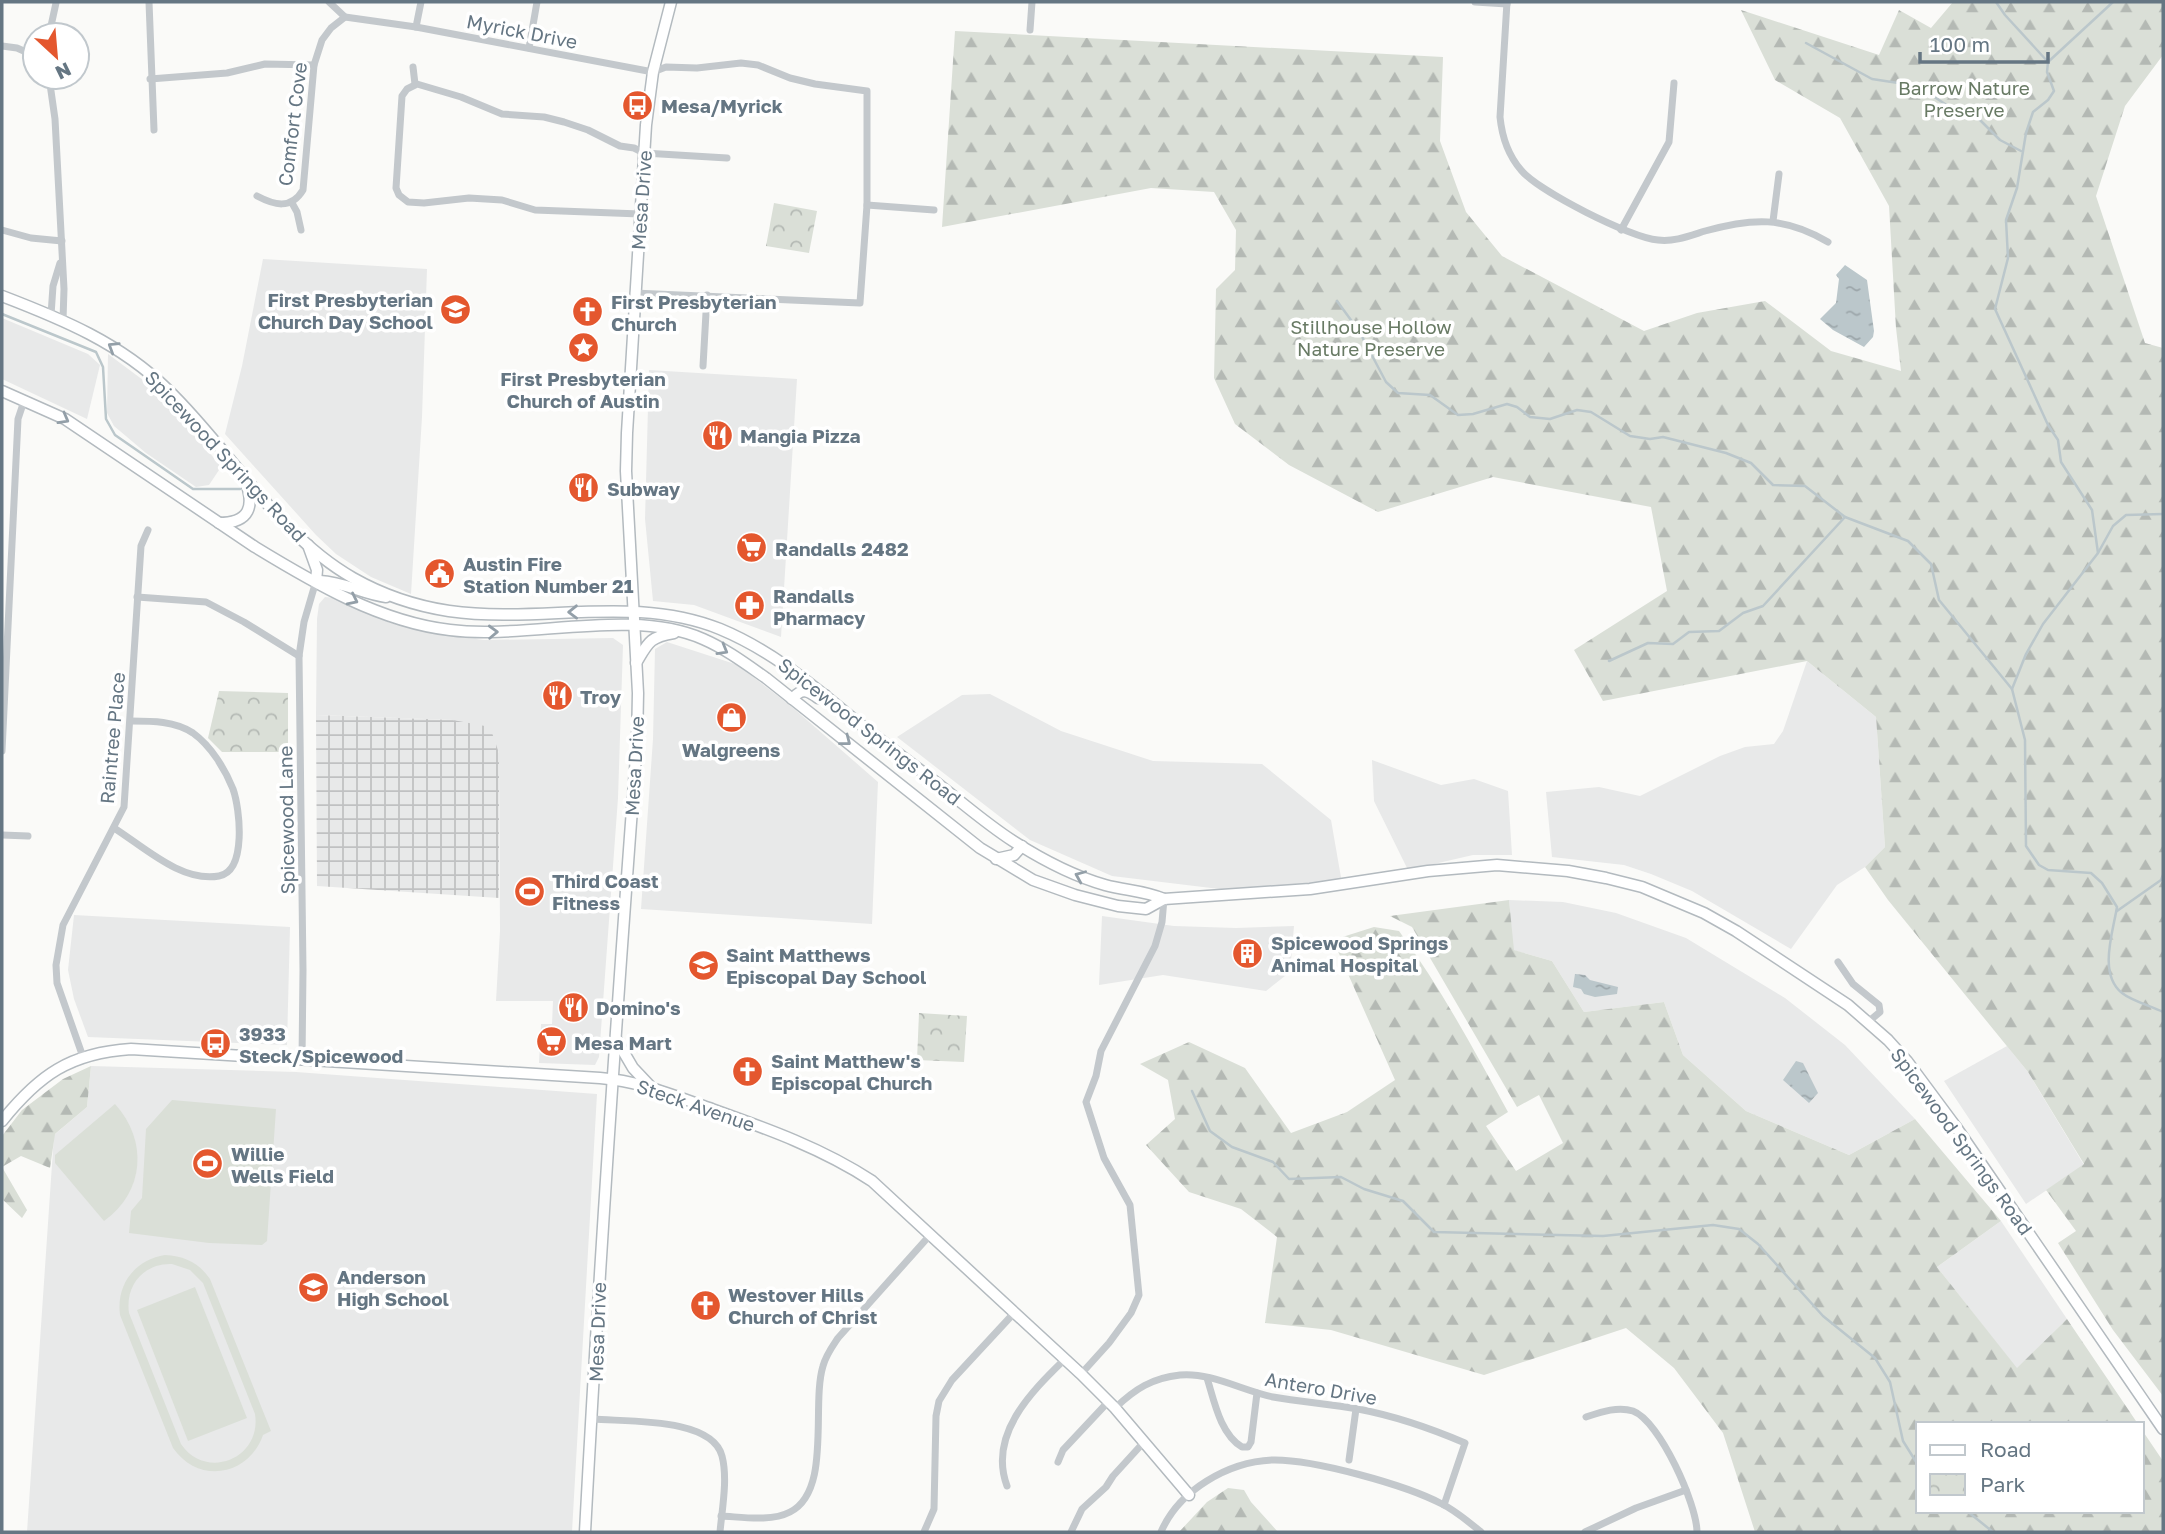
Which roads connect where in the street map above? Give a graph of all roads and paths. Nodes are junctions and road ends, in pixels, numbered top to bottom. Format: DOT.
graph roads {
  1 [pos="149,2"];
  2 [pos="329,2"];
  3 [pos="421,2"];
  4 [pos="537,2"];
  5 [pos="671,2"];
  6 [pos="1032,2"];
  7 [pos="1475,2"];
  8 [pos="56,3"];
  9 [pos="1507,3"];
  10 [pos="345,18"];
  11 [pos="52,21"];
  12 [pos="416,27"];
  13 [pos="1030,30"];
  14 [pos="2,46"];
  15 [pos="529,48"];
  16 [pos="21,50"];
  17 [pos="314,65"];
  18 [pos="413,66"];
  19 [pos="653,72"];
  20 [pos="150,79"];
  21 [pos="1674,83"];
  22 [pos="415,84"];
  23 [pos="51,91"];
  24 [pos="154,130"];
  25 [pos="644,153"];
  26 [pos="727,158"];
  27 [pos="1779,174"];
  28 [pos="257,196"];
  29 [pos="292,203"];
  30 [pos="867,205"];
  31 [pos="934,210"];
  32 [pos="640,214"];
  33 [pos="1773,221"];
  34 [pos="2,230"];
  35 [pos="301,230"];
  36 [pos="1621,230"];
  37 [pos="62,241"];
  38 [pos="1828,242"];
  39 [pos="62,259"];
  40 [pos="634,293"];
  41 [pos="707,295"];
  42 [pos="2,296"];
  43 [pos="51,315"];
  44 [pos="63,320"];
  45 [pos="703,366"];
  46 [pos="2,391"];
  47 [pos="24,401"];
  48 [pos="241,471"];
  49 [pos="218,523"];
  50 [pos="148,530"];
  51 [pos="307,543"];
  52 [pos="333,565"];
  53 [pos="316,581"];
  54 [pos="138,597"];
  55 [pos="400,599"];
  56 [pos="634,611"];
  57 [pos="634,626"];
  58 [pos="681,632"];
  59 [pos="299,656"];
  60 [pos="636,663"];
  61 [pos="825,695"];
  62 [pos="792,699"];
  63 [pos="131,720"];
  64 [pos="2,751"];
  65 [pos="114,828"];
  66 [pos="2,835"];
  67 [pos="28,836"];
  68 [pos="1022,846"];
  69 [pos="996,859"];
  70 [pos="1164,900"];
  71 [pos="1838,962"];
  72 [pos="1868,1022"];
  73 [pos="615,1036"];
  74 [pos="83,1057"];
  75 [pos="302,1060"];
  76 [pos="613,1079"];
  77 [pos="651,1086"];
  78 [pos="2,1121"];
  79 [pos="931,1234"];
  80 [pos="1016,1312"];
  81 [pos="1065,1360"];
  82 [pos="1081,1374"];
  83 [pos="1207,1378"];
  84 [pos="1257,1393"];
  85 [pos="1112,1405"];
  86 [pos="1356,1409"];
  87 [pos="1586,1417"];
  88 [pos="593,1419"];
  89 [pos="2163,1429"];
  90 [pos="1144,1442"];
  91 [pos="1349,1460"];
  92 [pos="1058,1462"];
  93 [pos="1007,1486"];
  94 [pos="1686,1490"];
  95 [pos="1189,1495"];
  96 [pos="1444,1505"];
  97 [pos="721,1516"];
  98 [pos="586,1532"];
  99 [pos="720,1532"];
  100 [pos="924,1532"];
  101 [pos="1070,1532"];
  102 [pos="1161,1532"];
  103 [pos="1481,1532"];
  104 [pos="1586,1532"];
  105 [pos="1697,1532"];
  1 -- 20 [label="street"];
  2 -- 10 [label="street"];
  3 -- 12 [label="street"];
  4 -- 15 [label="street"];
  5 -- 19 [label="main road, Mesa Drive"];
  6 -- 13 [label="street"];
  7 -- 9 [label="street"];
  8 -- 11 [label="street"];
  9 -- 36 [label="street"];
  10 -- 12 [label="street, Myrick Drive"];
  10 -- 17 [label="street, Comfort Cove"];
  12 -- 15 [label="street, Myrick Drive"];
  14 -- 16 [label="street"];
  15 -- 19 [label="street, Myrick Drive"];
  17 -- 20 [label="street"];
  17 -- 29 [label="street, Comfort Cove"];
  18 -- 22 [label="street"];
  19 -- 25 [label="main road, Mesa Drive"];
  19 -- 30 [label="street, Myrick Drive"];
  20 -- 24 [label="street"];
  21 -- 36 [label="street"];
  22 -- 25 [label="street"];
  22 -- 32 [label="street"];
  23 -- 37 [label="street"];
  25 -- 26 [label="street"];
  25 -- 32 [label="main road, Mesa Drive"];
  27 -- 33 [label="street"];
  28 -- 29 [label="street, Comfort Cove"];
  29 -- 35 [label="street"];
  30 -- 31 [label="street"];
  30 -- 41 [label="street"];
  32 -- 40 [label="main road, Mesa Drive"];
  33 -- 36 [label="street"];
  33 -- 38 [label="street"];
  34 -- 37 [label="street"];
  37 -- 39 [label="street"];
  39 -- 43 [label="street"];
  39 -- 44 [label="street"];
  40 -- 41 [label="street"];
  40 -- 56 [label="main road, Mesa Drive"];
  41 -- 45 [label="street"];
  42 -- 43 [label="main road, Spicewood Springs Road"];
  43 -- 44 [label="main road, Spicewood Springs Road"];
  48 -- 44 [label="main road, Spicewood Springs Road, one-way"];
  46 -- 47 [label="main road, Spicewood Springs Road"];
  47 -- 49 [label="main road, Spicewood Springs Road, one-way"];
  47 -- 64 [label="street"];
  48 -- 49 [label="main road"];
  48 -- 51 [label="main road, Spicewood Springs Road"];
  49 -- 53 [label="main road, Spicewood Springs Road"];
  50 -- 54 [label="street, Raintree Place"];
  51 -- 52 [label="main road, Spicewood Springs Road"];
  51 -- 53 [label="main road"];
  52 -- 53 [label="main road"];
  52 -- 55 [label="main road, Spicewood Springs Road"];
  53 -- 55 [label="main road"];
  53 -- 57 [label="main road, Spicewood Springs Road, one-way"];
  53 -- 59 [label="street, Spicewood Lane"];
  54 -- 59 [label="street"];
  54 -- 63 [label="street, Raintree Place"];
  56 -- 55 [label="main road, Spicewood Springs Road, one-way"];
  56 -- 57 [label="main road, Mesa Drive"];
  56 -- 61 [label="main road, Spicewood Springs Road"];
  57 -- 58 [label="main road, Spicewood Springs Road"];
  57 -- 60 [label="main road, Mesa Drive"];
  58 -- 60 [label="main road"];
  58 -- 62 [label="main road, Spicewood Springs Road, one-way"];
  59 -- 75 [label="street, Spicewood Lane"];
  60 -- 73 [label="main road, Mesa Drive"];
  61 -- 62 [label="main road"];
  61 -- 68 [label="main road, Spicewood Springs Road"];
  62 -- 69 [label="main road, Spicewood Springs Road, one-way"];
  63 -- 65 [label="street, Raintree Place"];
  63 -- 65 [label="street"];
  65 -- 74 [label="street, Raintree Place"];
  66 -- 67 [label="street"];
  68 -- 69 [label="main road"];
  70 -- 68 [label="main road, Spicewood Springs Road, one-way"];
  69 -- 70 [label="main road, Spicewood Springs Road"];
  70 -- 72 [label="main road, Spicewood Springs Road"];
  70 -- 82 [label="street"];
  71 -- 72 [label="street"];
  72 -- 89 [label="main road, Spicewood Springs Road"];
  73 -- 76 [label="main road, Mesa Drive"];
  73 -- 77 [label="main road"];
  74 -- 75 [label="main road, Steck Avenue"];
  74 -- 78 [label="main road, Steck Avenue"];
  75 -- 76 [label="main road, Steck Avenue"];
  76 -- 77 [label="main road, Steck Avenue"];
  76 -- 88 [label="main road, Mesa Drive"];
  77 -- 79 [label="main road, Steck Avenue"];
  79 -- 80 [label="main road, Steck Avenue"];
  79 -- 97 [label="street"];
  80 -- 81 [label="main road, Steck Avenue"];
  80 -- 100 [label="street"];
  81 -- 82 [label="main road, Steck Avenue"];
  81 -- 93 [label="street"];
  82 -- 85 [label="main road, Steck Avenue"];
  83 -- 84 [label="street, Antero Drive"];
  83 -- 84 [label="street"];
  83 -- 85 [label="street, Antero Drive"];
  84 -- 86 [label="street, Antero Drive"];
  85 -- 90 [label="main road, Steck Avenue"];
  85 -- 92 [label="street, Antero Drive"];
  86 -- 91 [label="street"];
  86 -- 96 [label="street, Antero Drive"];
  87 -- 94 [label="street"];
  88 -- 97 [label="street"];
  88 -- 98 [label="main road, Mesa Drive"];
  90 -- 95 [label="main road, Steck Avenue"];
  90 -- 101 [label="street"];
  94 -- 104 [label="street"];
  94 -- 105 [label="street"];
  95 -- 96 [label="street"];
  95 -- 102 [label="street"];
  96 -- 103 [label="street"];
  97 -- 99 [label="street"];
}
